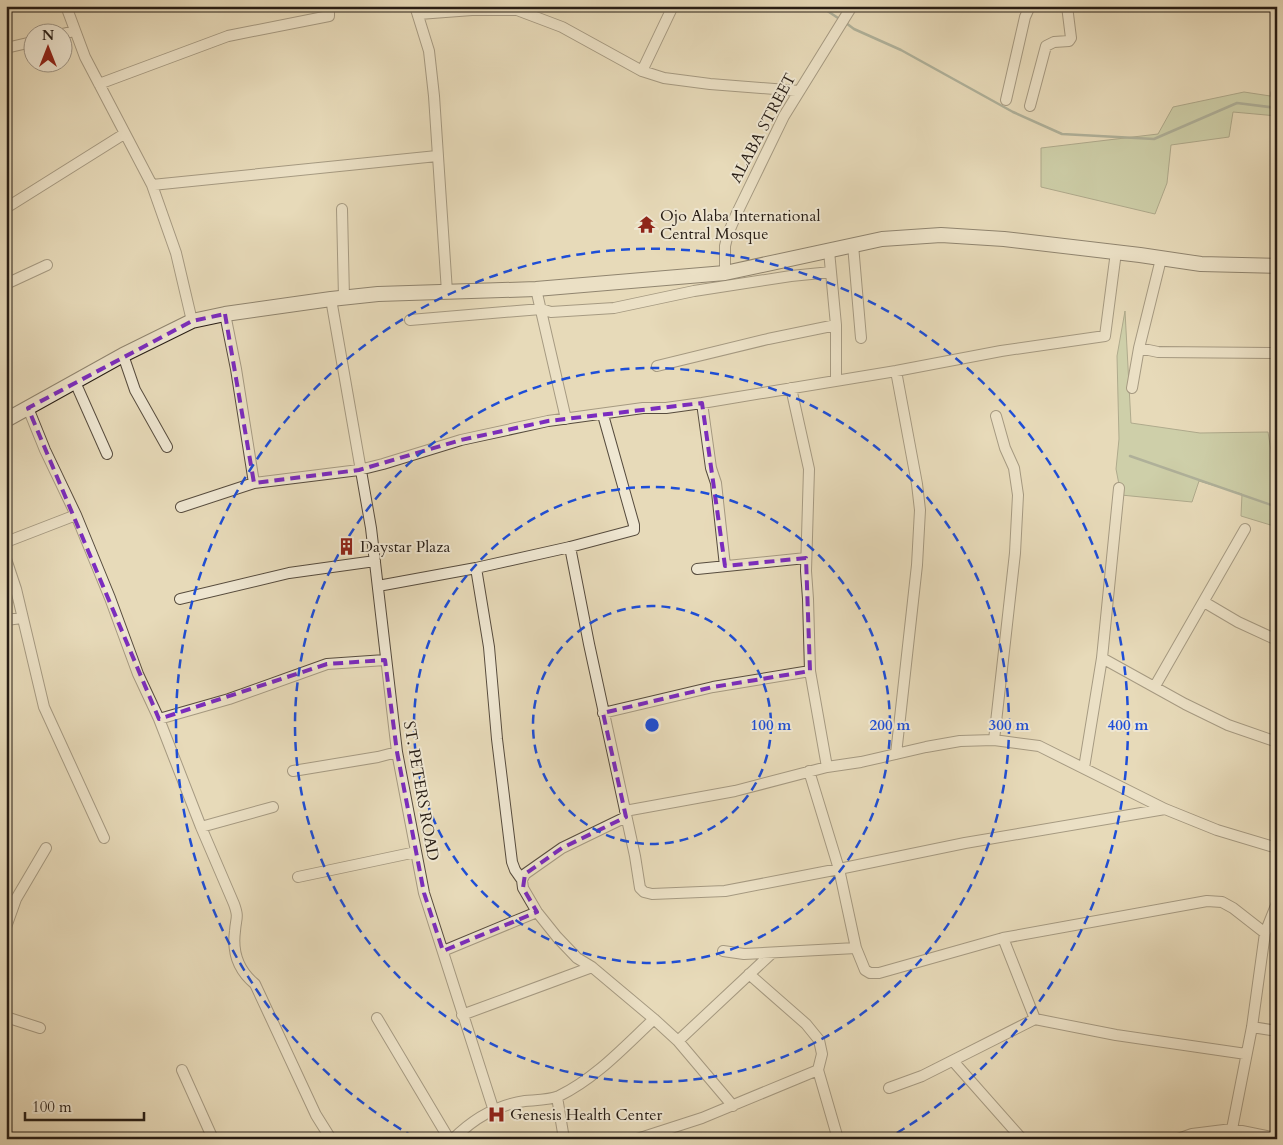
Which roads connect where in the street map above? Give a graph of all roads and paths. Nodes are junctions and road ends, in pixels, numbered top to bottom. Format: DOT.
graph roads {
  1 [pos="66,6"];
  2 [pos="329,6"];
  3 [pos="673,6"];
  4 [pos="852,6"];
  5 [pos="1030,6"];
  6 [pos="1067,6"];
  7 [pos="417,10"];
  8 [pos="75,31"];
  9 [pos="72,32"];
  10 [pos="22,44"];
  11 [pos="6,48"];
  12 [pos="642,71"];
  13 [pos="99,84"];
  14 [pos="799,91"];
  15 [pos="1006,100"];
  16 [pos="1030,106"];
  17 [pos="124,134"];
  18 [pos="437,156"];
  19 [pos="152,185"];
  20 [pos="6,208"];
  21 [pos="342,209"];
  22 [pos="853,244"];
  23 [pos="829,251"];
  24 [pos="1116,252"];
  25 [pos="1158,259"];
  26 [pos="47,265"];
  27 [pos="1277,266"];
  28 [pos="831,272"];
  29 [pos="725,273"];
  30 [pos="6,284"];
  31 [pos="536,289"];
  32 [pos="446,292"];
  33 [pos="337,299"];
  34 [pos="541,309"];
  35 [pos="225,314"];
  36 [pos="410,320"];
  37 [pos="192,321"];
  38 [pos="836,325"];
  39 [pos="861,338"];
  40 [pos="1139,348"];
  41 [pos="1277,353"];
  42 [pos="123,355"];
  43 [pos="657,366"];
  44 [pos="896,371"];
  45 [pos="836,381"];
  46 [pos="75,382"];
  47 [pos="791,388"];
  48 [pos="1132,388"];
  49 [pos="702,403"];
  50 [pos="28,408"];
  51 [pos="603,415"];
  52 [pos="996,416"];
  53 [pos="566,419"];
  54 [pos="6,420"];
  55 [pos="167,447"];
  56 [pos="107,454"];
  57 [pos="359,470"];
  58 [pos="254,483"];
  59 [pos="1119,488"];
  60 [pos="181,507"];
  61 [pos="76,515"];
  62 [pos="1245,529"];
  63 [pos="6,542"];
  64 [pos="570,547"];
  65 [pos="806,558"];
  66 [pos="6,559"];
  67 [pos="375,561"];
  68 [pos="725,566"];
  69 [pos="476,568"];
  70 [pos="697,569"];
  71 [pos="378,586"];
  72 [pos="180,599"];
  73 [pos="1204,602"];
  74 [pos="22,618"];
  75 [pos="6,620"];
  76 [pos="1277,640"];
  77 [pos="1102,658"];
  78 [pos="386,660"];
  79 [pos="810,671"];
  80 [pos="1155,686"];
  81 [pos="603,713"];
  82 [pos="159,719"];
  83 [pos="994,740"];
  84 [pos="1277,742"];
  85 [pos="397,752"];
  86 [pos="896,754"];
  87 [pos="827,767"];
  88 [pos="1084,768"];
  89 [pos="292,771"];
  90 [pos="809,771"];
  91 [pos="273,807"];
  92 [pos="1166,809"];
  93 [pos="626,814"];
  94 [pos="201,827"];
  95 [pos="104,838"];
  96 [pos="46,848"];
  97 [pos="1277,848"];
  98 [pos="416,852"];
  99 [pos="839,869"];
  100 [pos="298,877"];
  101 [pos="522,880"];
  102 [pos="1277,903"];
  103 [pos="537,912"];
  104 [pos="6,927"];
  105 [pos="1265,933"];
  106 [pos="1002,938"];
  107 [pos="856,948"];
  108 [pos="443,951"];
  109 [pos="723,951"];
  110 [pos="772,953"];
  111 [pos="592,967"];
  112 [pos="749,974"];
  113 [pos="462,1015"];
  114 [pos="6,1017"];
  115 [pos="377,1018"];
  116 [pos="654,1019"];
  117 [pos="1035,1019"];
  118 [pos="1252,1027"];
  119 [pos="40,1028"];
  120 [pos="1277,1031"];
  121 [pos="678,1041"];
  122 [pos="1246,1054"];
  123 [pos="953,1061"];
  124 [pos="182,1070"];
  125 [pos="818,1070"];
  126 [pos="889,1088"];
  127 [pos="558,1097"];
  128 [pos="733,1106"];
  129 [pos="493,1108"];
  130 [pos="1232,1129"];
  131 [pos="664,1135"];
  132 [pos="1192,1137"];
  133 [pos="1277,1138"];
  134 [pos="213,1139"];
  135 [pos="331,1139"];
  136 [pos="451,1139"];
  137 [pos="564,1139"];
  138 [pos="637,1139"];
  139 [pos="838,1139"];
  140 [pos="1022,1139"];
  141 [pos="1178,1139"];
  1 -- 8 [label="street"];
  2 -- 13 [label="street"];
  3 -- 12 [label="street"];
  4 -- 14 [label="street, ALABA STREET"];
  5 -- 15 [label="street"];
  6 -- 16 [label="street"];
  7 -- 12 [label="street"];
  7 -- 18 [label="street"];
  8 -- 9 [label="street"];
  8 -- 13 [label="street"];
  10 -- 11 [label="street"];
  12 -- 14 [label="street"];
  13 -- 17 [label="street"];
  14 -- 29 [label="street, ALABA STREET"];
  17 -- 19 [label="street"];
  17 -- 20 [label="street"];
  18 -- 19 [label="street"];
  18 -- 32 [label="street"];
  19 -- 37 [label="street"];
  21 -- 33 [label="street, ST. PETERS ROAD"];
  22 -- 23 [label="main road"];
  22 -- 24 [label="main road"];
  22 -- 39 [label="street"];
  23 -- 28 [label="street"];
  23 -- 29 [label="main road"];
  24 -- 25 [label="main road"];
  24 -- 44 [label="street"];
  25 -- 27 [label="main road"];
  25 -- 40 [label="street"];
  26 -- 30 [label="street"];
  28 -- 34 [label="street"];
  28 -- 38 [label="street"];
  29 -- 31 [label="main road"];
  31 -- 32 [label="main road"];
  31 -- 34 [label="street"];
  32 -- 33 [label="main road"];
  33 -- 35 [label="main road"];
  33 -- 57 [label="street, ST. PETERS ROAD"];
  34 -- 36 [label="street"];
  34 -- 53 [label="street"];
  35 -- 37 [label="main road"];
  35 -- 58 [label="street"];
  37 -- 42 [label="main road"];
  38 -- 43 [label="street"];
  38 -- 45 [label="street"];
  40 -- 41 [label="street"];
  40 -- 48 [label="street"];
  42 -- 46 [label="main road"];
  42 -- 55 [label="street"];
  44 -- 45 [label="street"];
  44 -- 86 [label="street"];
  45 -- 47 [label="street"];
  46 -- 50 [label="main road"];
  46 -- 56 [label="street"];
  47 -- 49 [label="street"];
  47 -- 65 [label="street"];
  49 -- 51 [label="street"];
  49 -- 68 [label="street"];
  50 -- 54 [label="main road"];
  50 -- 61 [label="street"];
  51 -- 53 [label="street"];
  51 -- 64 [label="street"];
  52 -- 83 [label="street"];
  53 -- 57 [label="street"];
  57 -- 58 [label="street"];
  57 -- 67 [label="street, ST. PETERS ROAD"];
  58 -- 60 [label="street"];
  59 -- 77 [label="street"];
  61 -- 63 [label="street"];
  61 -- 82 [label="street"];
  62 -- 73 [label="street"];
  64 -- 69 [label="street"];
  64 -- 81 [label="street"];
  65 -- 68 [label="street"];
  65 -- 79 [label="street"];
  66 -- 74 [label="street"];
  67 -- 71 [label="street, ST. PETERS ROAD"];
  67 -- 72 [label="street"];
  68 -- 70 [label="street"];
  69 -- 71 [label="street"];
  69 -- 101 [label="street"];
  71 -- 78 [label="street, ST. PETERS ROAD"];
  73 -- 76 [label="street"];
  73 -- 80 [label="street"];
  74 -- 75 [label="street"];
  74 -- 95 [label="street"];
  77 -- 80 [label="street"];
  77 -- 88 [label="street"];
  78 -- 82 [label="street"];
  78 -- 85 [label="street, ST. PETERS ROAD"];
  79 -- 81 [label="street"];
  79 -- 87 [label="street"];
  80 -- 84 [label="street"];
  81 -- 93 [label="street"];
  82 -- 94 [label="street"];
  83 -- 86 [label="street"];
  83 -- 88 [label="street"];
  85 -- 89 [label="street"];
  85 -- 98 [label="street, ST. PETERS ROAD"];
  86 -- 87 [label="street"];
  87 -- 90 [label="street"];
  88 -- 92 [label="street"];
  90 -- 93 [label="street"];
  90 -- 99 [label="street"];
  91 -- 94 [label="street"];
  92 -- 97 [label="street"];
  92 -- 99 [label="street"];
  93 -- 99 [label="street"];
  93 -- 101 [label="street"];
  94 -- 135 [label="street"];
  96 -- 104 [label="street"];
  98 -- 100 [label="street"];
  98 -- 108 [label="street, ST. PETERS ROAD"];
  99 -- 107 [label="street"];
  101 -- 103 [label="street"];
  102 -- 105 [label="street"];
  103 -- 108 [label="street"];
  103 -- 111 [label="street"];
  105 -- 106 [label="street"];
  105 -- 118 [label="street"];
  106 -- 107 [label="street"];
  106 -- 117 [label="street"];
  107 -- 110 [label="street"];
  108 -- 113 [label="street, ST. PETERS ROAD"];
  109 -- 110 [label="street"];
  110 -- 112 [label="street"];
  111 -- 113 [label="street"];
  111 -- 116 [label="street"];
  112 -- 121 [label="street"];
  112 -- 125 [label="street"];
  113 -- 129 [label="street, ST. PETERS ROAD"];
  114 -- 119 [label="street"];
  115 -- 136 [label="street"];
  116 -- 121 [label="street"];
  116 -- 127 [label="street"];
  117 -- 122 [label="street"];
  117 -- 123 [label="street"];
  118 -- 120 [label="street"];
  118 -- 122 [label="street"];
  121 -- 128 [label="street"];
  122 -- 130 [label="street"];
  123 -- 126 [label="street"];
  123 -- 140 [label="street"];
  124 -- 134 [label="street"];
  125 -- 128 [label="street"];
  125 -- 139 [label="street"];
  127 -- 129 [label="street"];
  127 -- 137 [label="street"];
  128 -- 131 [label="street"];
  129 -- 136 [label="street"];
  130 -- 132 [label="street"];
  130 -- 133 [label="street"];
  131 -- 138 [label="street"];
  132 -- 141 [label="street"];
}
